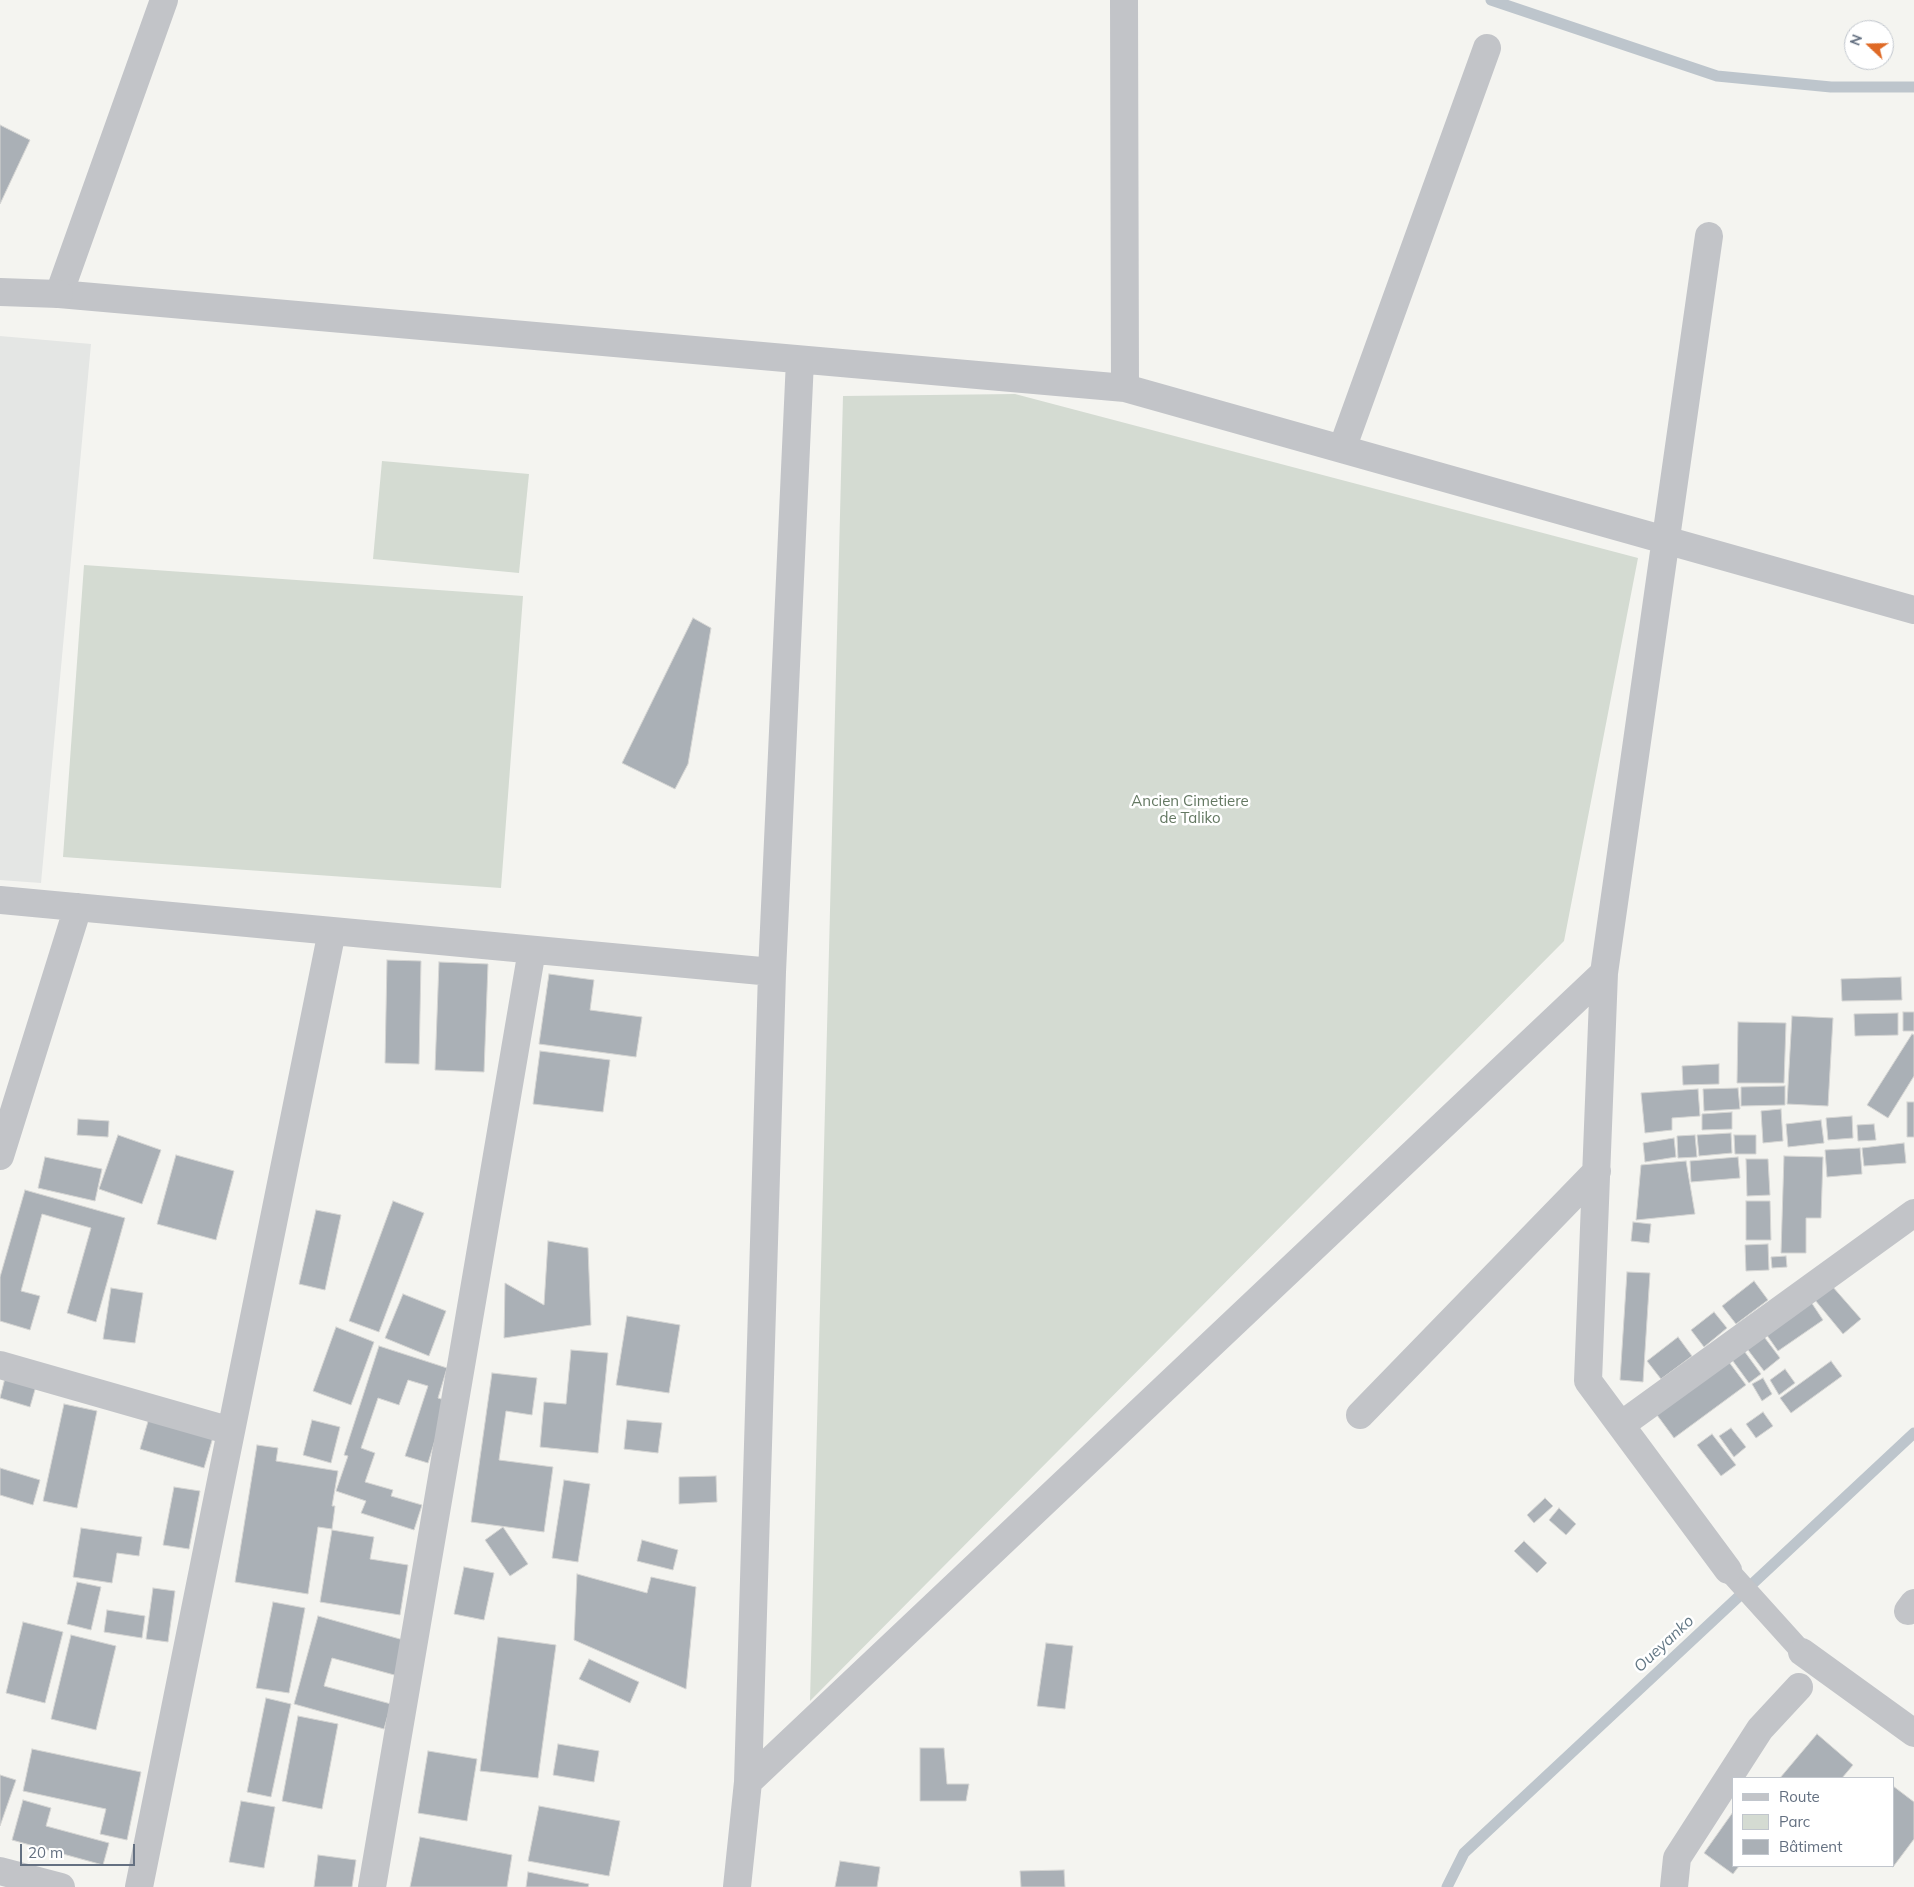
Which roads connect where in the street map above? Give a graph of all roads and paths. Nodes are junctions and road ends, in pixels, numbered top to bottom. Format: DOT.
graph roads {
  1 [pos="164,0"];
  2 [pos="1124,0"];
  3 [pos="1487,48"];
  4 [pos="1709,236"];
  5 [pos="0,292"];
  6 [pos="59,294"];
  7 [pos="800,360"];
  8 [pos="1125,388"];
  9 [pos="1342,450"];
  10 [pos="1666,540"];
  11 [pos="1914,610"];
  12 [pos="0,900"];
  13 [pos="78,907"];
  14 [pos="332,931"];
  15 [pos="532,950"];
  16 [pos="772,972"];
  17 [pos="1604,973"];
  18 [pos="0,1156"];
  19 [pos="1596,1171"];
  20 [pos="1914,1213"];
  21 [pos="0,1365"];
  22 [pos="1360,1415"];
  23 [pos="1621,1426"];
  24 [pos="230,1431"];
  25 [pos="1728,1570"];
  26 [pos="1802,1652"];
  27 [pos="1799,1687"];
  28 [pos="1914,1733"];
  29 [pos="748,1782"];
  30 [pos="0,1871"];
  31 [pos="61,1887"];
  32 [pos="139,1887"];
  33 [pos="372,1887"];
  34 [pos="737,1887"];
  35 [pos="1674,1887"];
  1 -- 6 [label="street"];
  2 -- 8 [label="street"];
  3 -- 9 [label="street"];
  4 -- 10 [label="street"];
  5 -- 6 [label="street"];
  6 -- 7 [label="street"];
  7 -- 8 [label="street"];
  7 -- 16 [label="street"];
  8 -- 9 [label="street"];
  9 -- 10 [label="street"];
  10 -- 11 [label="street"];
  10 -- 17 [label="street"];
  12 -- 13 [label="street"];
  13 -- 14 [label="street"];
  13 -- 18 [label="street"];
  14 -- 15 [label="street"];
  14 -- 24 [label="street"];
  15 -- 16 [label="street"];
  15 -- 33 [label="street"];
  16 -- 29 [label="street"];
  17 -- 19 [label="street"];
  17 -- 29 [label="street"];
  19 -- 22 [label="street"];
  19 -- 23 [label="street"];
  20 -- 23 [label="street"];
  21 -- 24 [label="street"];
  23 -- 25 [label="street"];
  24 -- 32 [label="street"];
  25 -- 26 [label="lane"];
  26 -- 28 [label="street"];
  27 -- 35 [label="street"];
  29 -- 34 [label="street"];
  30 -- 31 [label="street"];
}
